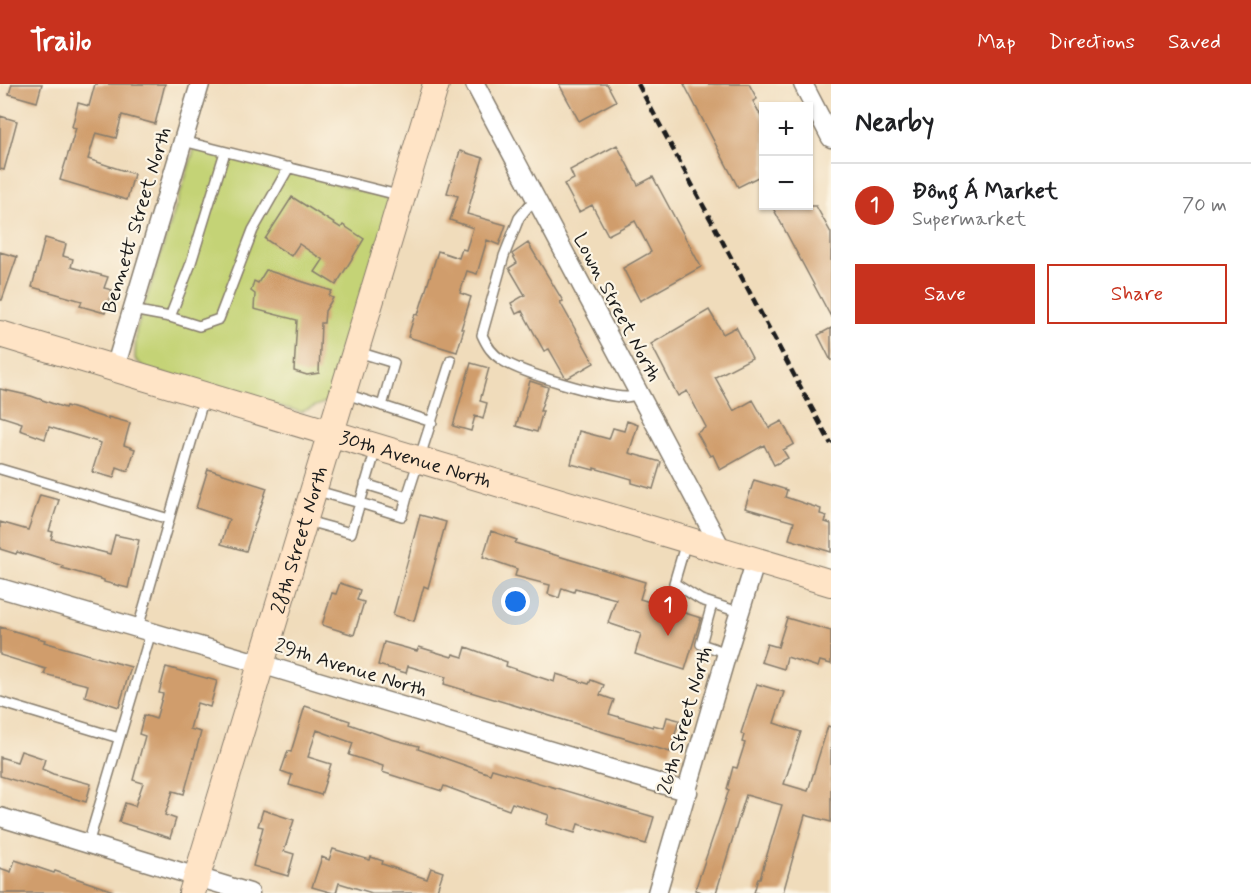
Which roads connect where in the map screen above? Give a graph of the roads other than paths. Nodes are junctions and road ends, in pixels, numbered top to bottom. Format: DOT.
graph roads {
  1 [pos="200,84"];
  2 [pos="435,84"];
  3 [pos="475,84"];
  4 [pos="803,84"];
  5 [pos="831,138"];
  6 [pos="183,141"];
  7 [pos="225,152"];
  8 [pos="289,168"];
  9 [pos="402,196"];
  10 [pos="535,198"];
  11 [pos="132,310"];
  12 [pos="170,317"];
  13 [pos="0,334"];
  14 [pos="356,351"];
  15 [pos="451,360"];
  16 [pos="115,368"];
  17 [pos="343,393"];
  18 [pos="639,394"];
  19 [pos="205,395"];
  20 [pos="382,406"];
  21 [pos="432,422"];
  22 [pos="331,433"];
  23 [pos="376,447"];
  24 [pos="420,460"];
  25 [pos="0,469"];
  26 [pos="365,484"];
  27 [pos="314,490"];
  28 [pos="407,497"];
  29 [pos="360,503"];
  30 [pos="169,519"];
  31 [pos="305,521"];
  32 [pos="687,540"];
  33 [pos="722,550"];
  34 [pos="756,560"];
  35 [pos="831,583"];
  36 [pos="0,588"];
  37 [pos="712,604"];
  38 [pos="739,612"];
  39 [pos="144,630"];
  40 [pos="727,653"];
  41 [pos="261,664"];
  42 [pos="0,702"];
  43 [pos="119,738"];
  44 [pos="688,792"];
  45 [pos="0,817"];
  46 [pos="88,844"];
  47 [pos="195,885"];
  48 [pos="250,893"];
  49 [pos="657,893"];
  1 -- 6 [label="street, Bennett Street North"];
  2 -- 9 [label="street, 28th Street North"];
  3 -- 10 [label="street, Lown Street North"];
  4 -- 5 [label="street"];
  6 -- 7 [label="lane"];
  6 -- 11 [label="street, Bennett Street North"];
  7 -- 8 [label="lane"];
  7 -- 12 [label="lane"];
  8 -- 9 [label="lane"];
  8 -- 12 [label="lane"];
  9 -- 14 [label="street, 28th Street North"];
  10 -- 18 [label="street, Lown Street North"];
  10 -- 18 [label="lane"];
  11 -- 12 [label="lane"];
  11 -- 16 [label="street, Bennett Street North"];
  13 -- 16 [label="street, 30th Avenue North"];
  14 -- 17 [label="street, 28th Street North"];
  14 -- 20 [label="lane"];
  15 -- 21 [label="lane"];
  16 -- 19 [label="street, 30th Avenue North"];
  17 -- 20 [label="lane"];
  17 -- 22 [label="street, 28th Street North"];
  18 -- 33 [label="street, Lown Street North"];
  19 -- 22 [label="street, 30th Avenue North"];
  19 -- 30 [label="lane"];
  20 -- 21 [label="lane"];
  21 -- 24 [label="lane"];
  22 -- 23 [label="street, 30th Avenue North"];
  22 -- 27 [label="street, 28th Street North"];
  23 -- 24 [label="street, 30th Avenue North"];
  23 -- 26 [label="lane"];
  24 -- 28 [label="lane"];
  24 -- 32 [label="street, 30th Avenue North"];
  25 -- 30 [label="lane"];
  26 -- 28 [label="lane"];
  26 -- 29 [label="lane"];
  27 -- 29 [label="lane"];
  27 -- 31 [label="street, 28th Street North"];
  28 -- 29 [label="lane"];
  29 -- 31 [label="lane"];
  30 -- 39 [label="lane"];
  31 -- 41 [label="street, 28th Street North"];
  32 -- 33 [label="street, 30th Avenue North"];
  32 -- 37 [label="lane"];
  33 -- 34 [label="street, 30th Avenue North"];
  34 -- 35 [label="street, 30th Avenue North"];
  34 -- 38 [label="street, 26th Street North"];
  36 -- 39 [label="street, 29th Avenue North"];
  37 -- 38 [label="lane"];
  37 -- 40 [label="lane"];
  38 -- 40 [label="street, 26th Street North"];
  39 -- 41 [label="street, 29th Avenue North"];
  39 -- 43 [label="lane"];
  40 -- 44 [label="street, 26th Street North"];
  41 -- 44 [label="street, 29th Avenue North"];
  41 -- 47 [label="street, 28th Street North"];
  42 -- 43 [label="lane"];
  43 -- 46 [label="lane"];
  44 -- 49 [label="street, 26th Street North"];
  45 -- 46 [label="street"];
  46 -- 47 [label="street"];
  47 -- 48 [label="street"];
}
